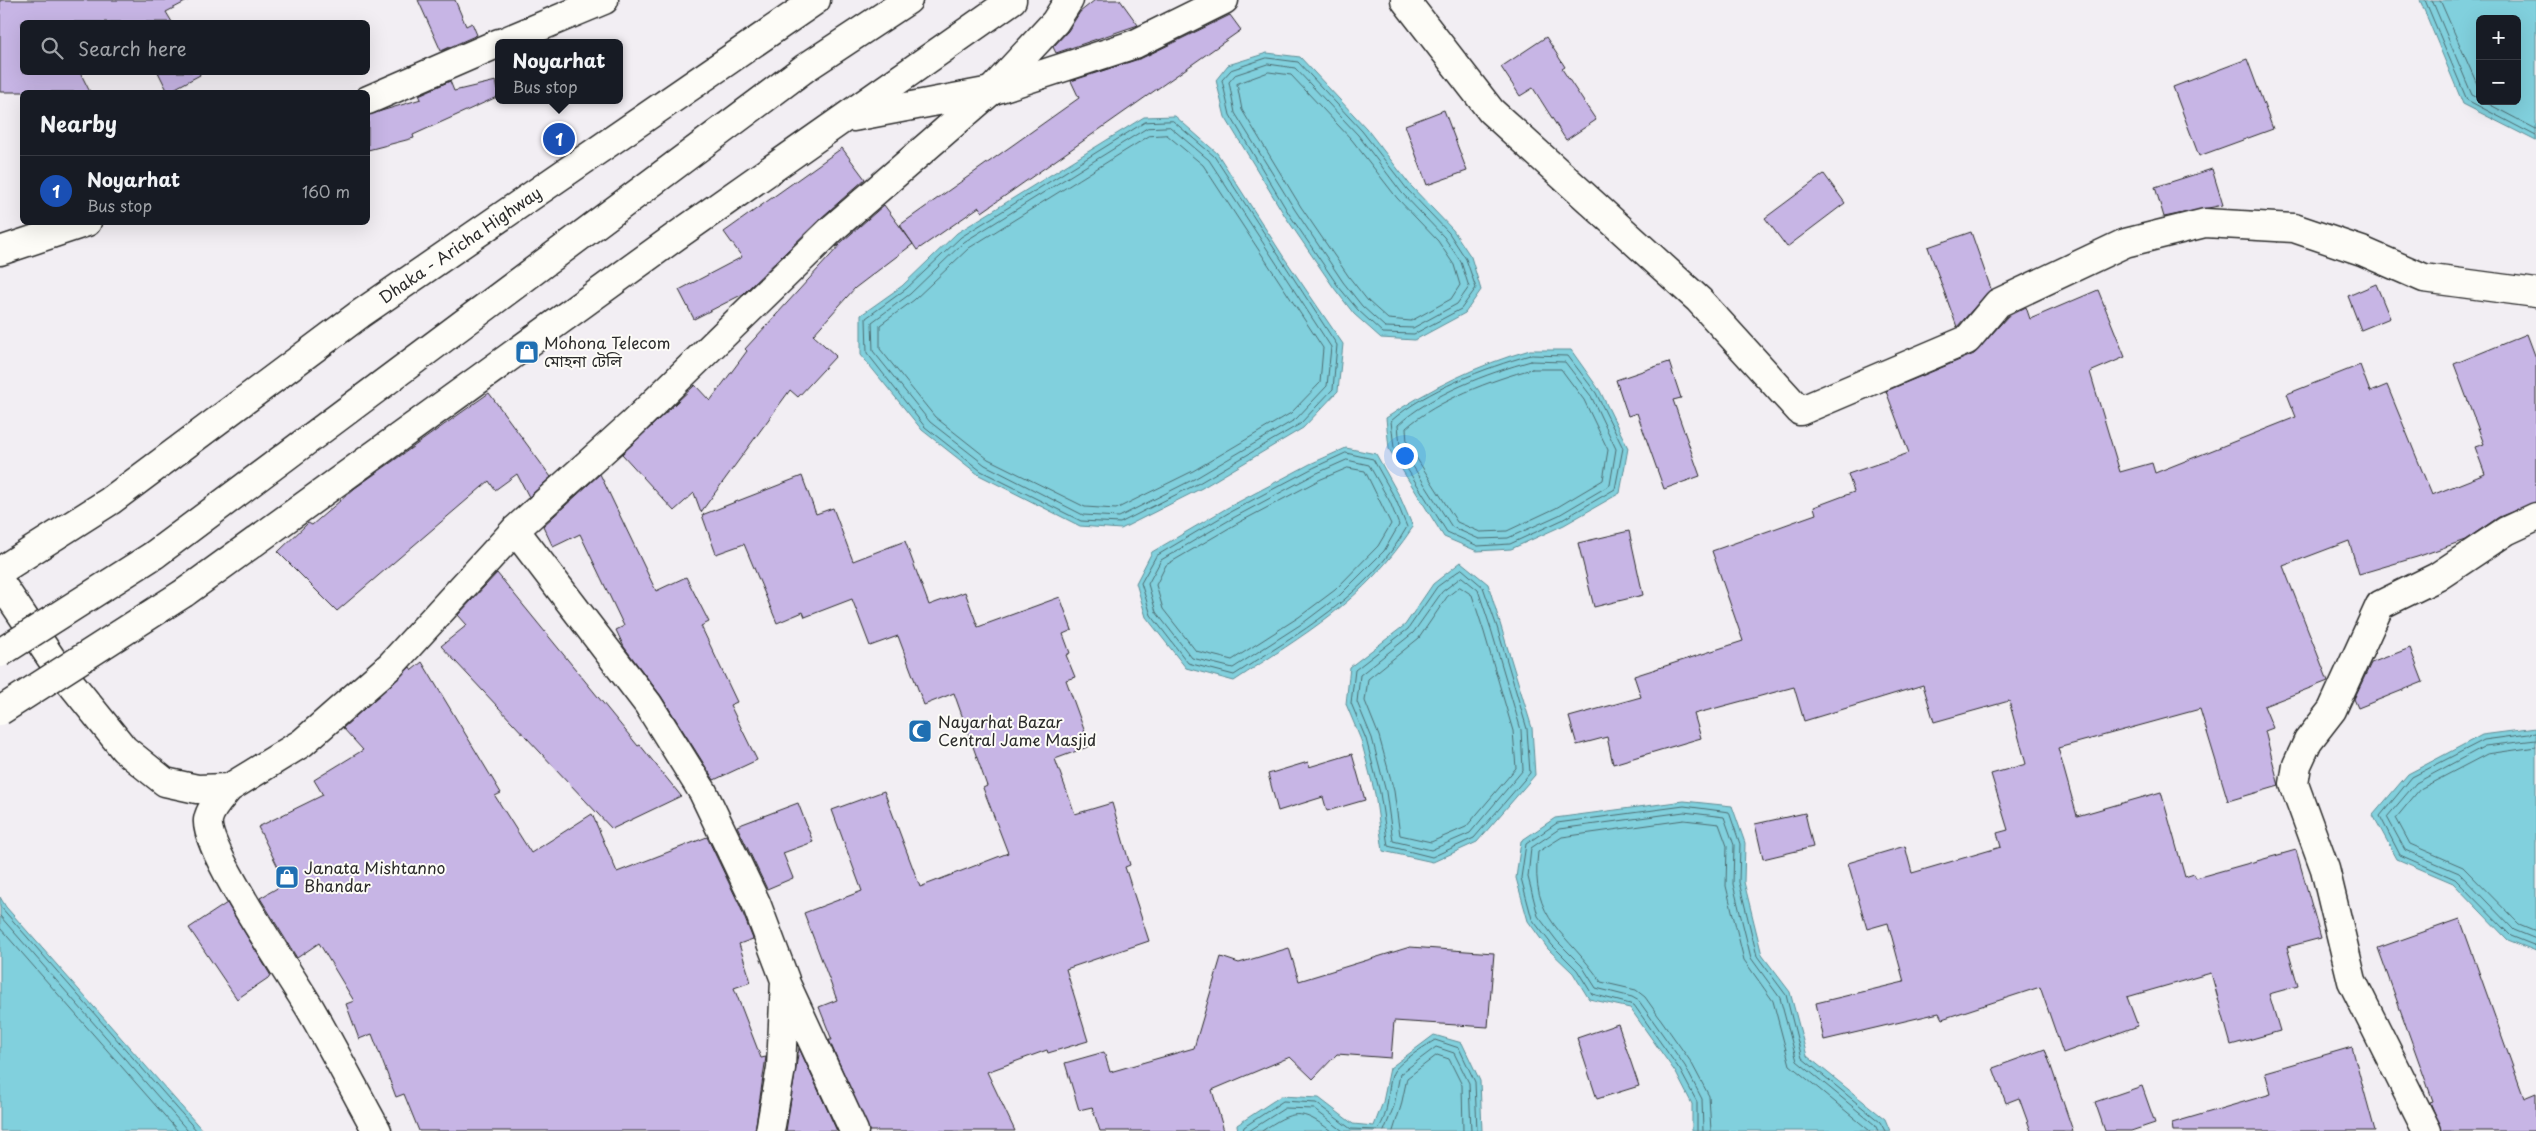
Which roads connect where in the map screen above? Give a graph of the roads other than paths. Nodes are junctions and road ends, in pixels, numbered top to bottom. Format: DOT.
graph roads {
  1 [pos="604,0"];
  2 [pos="908,0"];
  3 [pos="1012,0"];
  4 [pos="1069,0"];
  5 [pos="1224,0"];
  6 [pos="1405,0"];
  7 [pos="811,3"];
  8 [pos="510,39"];
  9 [pos="495,45"];
  10 [pos="991,91"];
  11 [pos="370,99"];
  12 [pos="843,119"];
  13 [pos="78,225"];
  14 [pos="0,251"];
  15 [pos="2536,293"];
  16 [pos="2536,517"];
  17 [pos="516,530"];
  18 [pos="0,571"];
  19 [pos="0,582"];
  20 [pos="0,653"];
  21 [pos="0,711"];
  22 [pos="229,788"];
  23 [pos="784,980"];
  24 [pos="377,1131"];
  25 [pos="770,1131"];
  26 [pos="854,1131"];
  27 [pos="2427,1131"];
  1 -- 8 [label="main road"];
  2 -- 20 [label="main road, bridge"];
  3 -- 12 [label="main road"];
  4 -- 10 [label="main road"];
  5 -- 10 [label="main road"];
  6 -- 15 [label="main road"];
  7 -- 18 [label="main road, Dhaka - Aricha Highway"];
  9 -- 11 [label="main road"];
  10 -- 12 [label="main road"];
  10 -- 17 [label="main road"];
  12 -- 21 [label="main road, bridge"];
  13 -- 14 [label="main road"];
  16 -- 27 [label="main road"];
  17 -- 22 [label="main road"];
  17 -- 23 [label="main road"];
  19 -- 22 [label="main road"];
  22 -- 24 [label="main road"];
  23 -- 25 [label="main road"];
  23 -- 26 [label="main road"];
}
